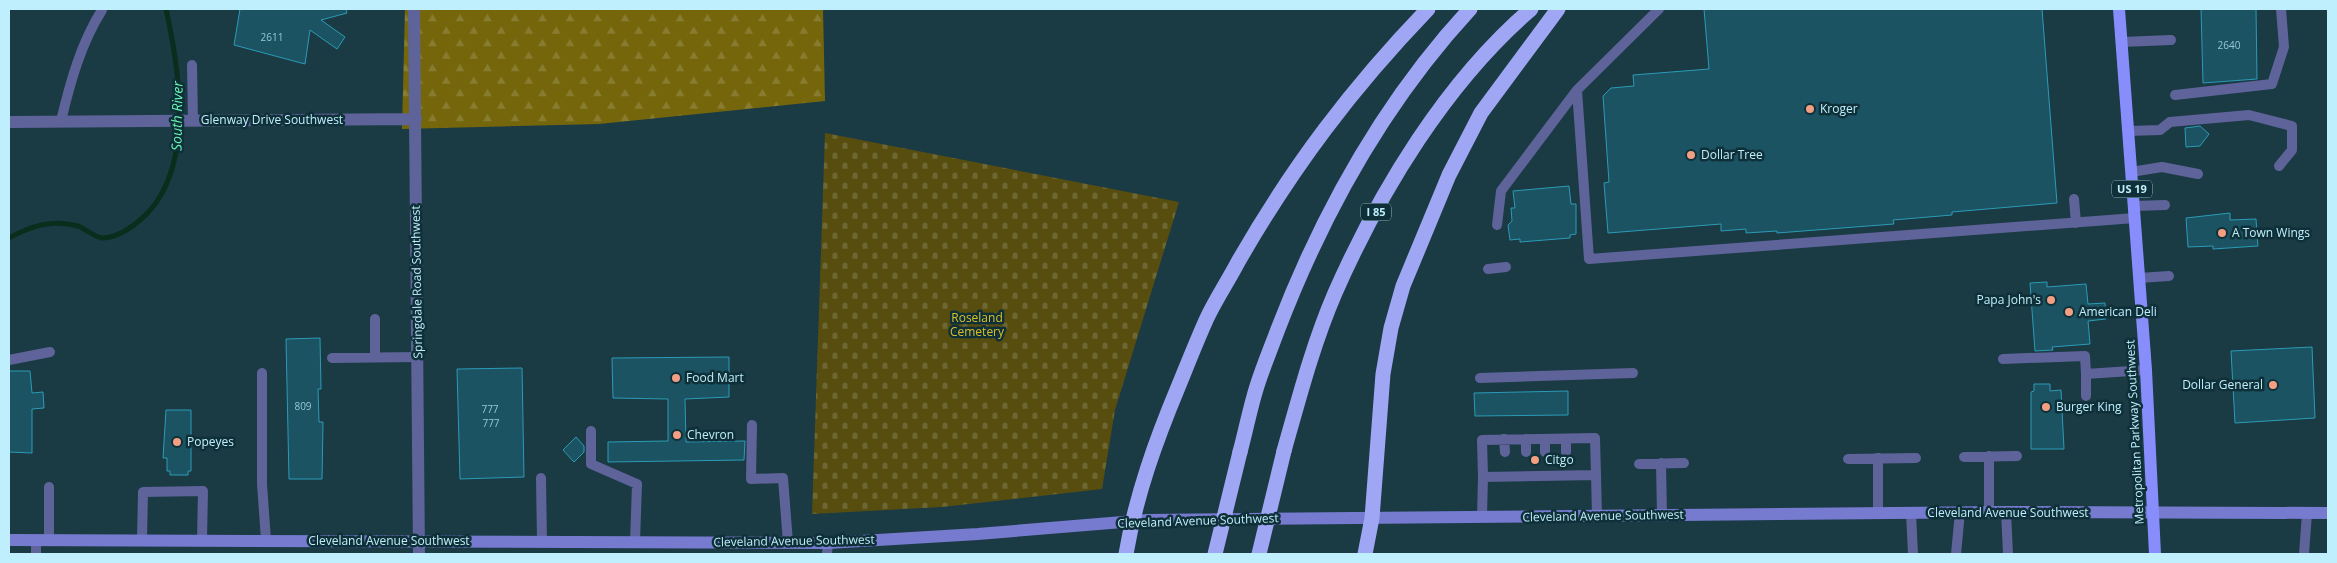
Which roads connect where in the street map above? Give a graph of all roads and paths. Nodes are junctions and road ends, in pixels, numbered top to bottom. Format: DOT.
graph roads {
  1 [pos="414,9"];
  2 [pos="1428,9"];
  3 [pos="1470,9"];
  4 [pos="1531,9"];
  5 [pos="1558,9"];
  6 [pos="1659,9"];
  7 [pos="2119,9"];
  8 [pos="2281,9"];
  9 [pos="102,10"];
  10 [pos="2171,40"];
  11 [pos="2121,42"];
  12 [pos="192,65"];
  13 [pos="1578,90"];
  14 [pos="2175,95"];
  15 [pos="416,119"];
  16 [pos="193,120"];
  17 [pos="61,121"];
  18 [pos="9,122"];
  19 [pos="2128,131"];
  20 [pos="2279,166"];
  21 [pos="2131,172"];
  22 [pos="2198,174"];
  23 [pos="2074,199"];
  24 [pos="2165,205"];
  25 [pos="2134,212"];
  26 [pos="2076,223"];
  27 [pos="1497,226"];
  28 [pos="1506,267"];
  29 [pos="1488,268"];
  30 [pos="2169,276"];
  31 [pos="2139,278"];
  32 [pos="375,319"];
  33 [pos="50,352"];
  34 [pos="375,357"];
  35 [pos="418,357"];
  36 [pos="332,358"];
  37 [pos="2003,358"];
  38 [pos="9,360"];
  39 [pos="2146,370"];
  40 [pos="1633,372"];
  41 [pos="262,373"];
  42 [pos="2086,374"];
  43 [pos="1480,378"];
  44 [pos="2086,396"];
  45 [pos="752,425"];
  46 [pos="591,431"];
  47 [pos="1504,439"];
  48 [pos="1526,439"];
  49 [pos="1545,439"];
  50 [pos="1566,439"];
  51 [pos="1504,452"];
  52 [pos="1526,452"];
  53 [pos="1545,452"];
  54 [pos="1566,452"];
  55 [pos="1988,456"];
  56 [pos="2012,456"];
  57 [pos="1964,457"];
  58 [pos="1878,458"];
  59 [pos="1916,458"];
  60 [pos="1848,459"];
  61 [pos="1661,463"];
  62 [pos="1684,463"];
  63 [pos="1639,464"];
  64 [pos="1596,475"];
  65 [pos="1483,477"];
  66 [pos="541,478"];
  67 [pos="49,487"];
  68 [pos="1960,512"];
  69 [pos="1990,512"];
  70 [pos="2006,512"];
  71 [pos="1878,513"];
  72 [pos="1911,513"];
  73 [pos="2307,513"];
  74 [pos="2328,513"];
  75 [pos="2153,514"];
  76 [pos="1662,515"];
  77 [pos="1482,516"];
  78 [pos="1597,516"];
  79 [pos="1372,518"];
  80 [pos="1132,522"];
  81 [pos="9,540"];
  82 [pos="142,540"];
  83 [pos="202,540"];
  84 [pos="266,540"];
  85 [pos="42,541"];
  86 [pos="542,542"];
  87 [pos="634,542"];
  88 [pos="788,543"];
  89 [pos="420,548"];
  90 [pos="827,549"];
  91 [pos="36,554"];
  92 [pos="1126,554"];
  93 [pos="1215,554"];
  94 [pos="1259,554"];
  95 [pos="1365,554"];
  96 [pos="1913,554"];
  97 [pos="1956,554"];
  98 [pos="2008,554"];
  99 [pos="2155,554"];
  100 [pos="2304,554"];
  1 -- 15 [label="street, Springdale Road Southwest"];
  2 -- 80 [label="highway"];
  3 -- 93 [label="highway, bridge"];
  4 -- 94 [label="highway, I 85, bridge"];
  5 -- 79 [label="highway"];
  6 -- 13 [label="lane"];
  7 -- 11 [label="main road, Metropolitan Parkway Southwest / US 19"];
  8 -- 14 [label="lane"];
  9 -- 17 [label="lane"];
  10 -- 11 [label="lane"];
  11 -- 19 [label="main road, Metropolitan Parkway Southwest / US 19"];
  12 -- 16 [label="lane"];
  13 -- 26 [label="lane"];
  13 -- 27 [label="lane"];
  15 -- 16 [label="street, Glenway Drive Southwest"];
  15 -- 35 [label="street, Springdale Road Southwest"];
  16 -- 17 [label="street, Glenway Drive Southwest"];
  17 -- 18 [label="street, Glenway Drive Southwest"];
  19 -- 20 [label="lane"];
  19 -- 21 [label="main road, Metropolitan Parkway Southwest / US 19"];
  21 -- 22 [label="lane"];
  21 -- 25 [label="main road, Metropolitan Parkway Southwest / US 19"];
  23 -- 26 [label="lane"];
  24 -- 25 [label="lane"];
  25 -- 26 [label="lane"];
  25 -- 31 [label="main road, Metropolitan Parkway Southwest / US 19"];
  28 -- 29 [label="lane"];
  30 -- 31 [label="lane"];
  31 -- 39 [label="main road, Metropolitan Parkway Southwest / US 19"];
  32 -- 34 [label="lane"];
  33 -- 38 [label="lane"];
  34 -- 35 [label="lane"];
  34 -- 36 [label="lane"];
  35 -- 89 [label="street, Springdale Road Southwest"];
  37 -- 42 [label="lane"];
  39 -- 42 [label="lane"];
  39 -- 75 [label="main road, Metropolitan Parkway Southwest / US 19"];
  40 -- 43 [label="lane"];
  41 -- 84 [label="lane"];
  42 -- 44 [label="lane"];
  45 -- 88 [label="lane"];
  46 -- 87 [label="lane"];
  47 -- 48 [label="lane"];
  47 -- 51 [label="lane"];
  47 -- 65 [label="lane"];
  48 -- 49 [label="lane"];
  48 -- 52 [label="lane"];
  49 -- 50 [label="lane"];
  49 -- 53 [label="lane"];
  50 -- 54 [label="lane"];
  50 -- 64 [label="lane"];
  55 -- 56 [label="lane"];
  55 -- 57 [label="lane"];
  55 -- 69 [label="lane"];
  58 -- 59 [label="lane"];
  58 -- 60 [label="lane"];
  58 -- 71 [label="lane"];
  61 -- 62 [label="lane"];
  61 -- 63 [label="lane"];
  61 -- 76 [label="lane"];
  64 -- 65 [label="lane"];
  64 -- 78 [label="lane"];
  65 -- 77 [label="lane"];
  66 -- 86 [label="lane"];
  67 -- 85 [label="lane"];
  68 -- 69 [label="main road, Cleveland Avenue Southwest"];
  68 -- 72 [label="main road, Cleveland Avenue Southwest"];
  68 -- 97 [label="lane"];
  69 -- 70 [label="main road, Cleveland Avenue Southwest"];
  70 -- 75 [label="main road, Cleveland Avenue Southwest"];
  70 -- 98 [label="lane"];
  71 -- 72 [label="main road, Cleveland Avenue Southwest"];
  71 -- 76 [label="main road, Cleveland Avenue Southwest"];
  72 -- 96 [label="lane"];
  73 -- 74 [label="main road, Cleveland Avenue Southwest"];
  73 -- 75 [label="main road, Cleveland Avenue Southwest"];
  73 -- 100 [label="lane"];
  75 -- 99 [label="main road, Metropolitan Parkway Southwest / US 19"];
  76 -- 78 [label="main road, Cleveland Avenue Southwest"];
  77 -- 78 [label="main road, Cleveland Avenue Southwest"];
  77 -- 79 [label="main road, Cleveland Avenue Southwest"];
  79 -- 80 [label="main road, Cleveland Avenue Southwest"];
  79 -- 95 [label="highway"];
  80 -- 90 [label="main road, Cleveland Avenue Southwest"];
  80 -- 92 [label="highway"];
  81 -- 85 [label="main road, Cleveland Avenue Southwest"];
  82 -- 83 [label="main road, Cleveland Avenue Southwest"];
  82 -- 83 [label="lane"];
  82 -- 85 [label="main road, Cleveland Avenue Southwest"];
  83 -- 84 [label="main road, Cleveland Avenue Southwest"];
  84 -- 89 [label="main road, Cleveland Avenue Southwest"];
  85 -- 91 [label="lane"];
  86 -- 87 [label="main road, Cleveland Avenue Southwest"];
  86 -- 89 [label="main road, Cleveland Avenue Southwest"];
  87 -- 88 [label="main road, Cleveland Avenue Southwest"];
  88 -- 90 [label="main road, Cleveland Avenue Southwest"];
}
